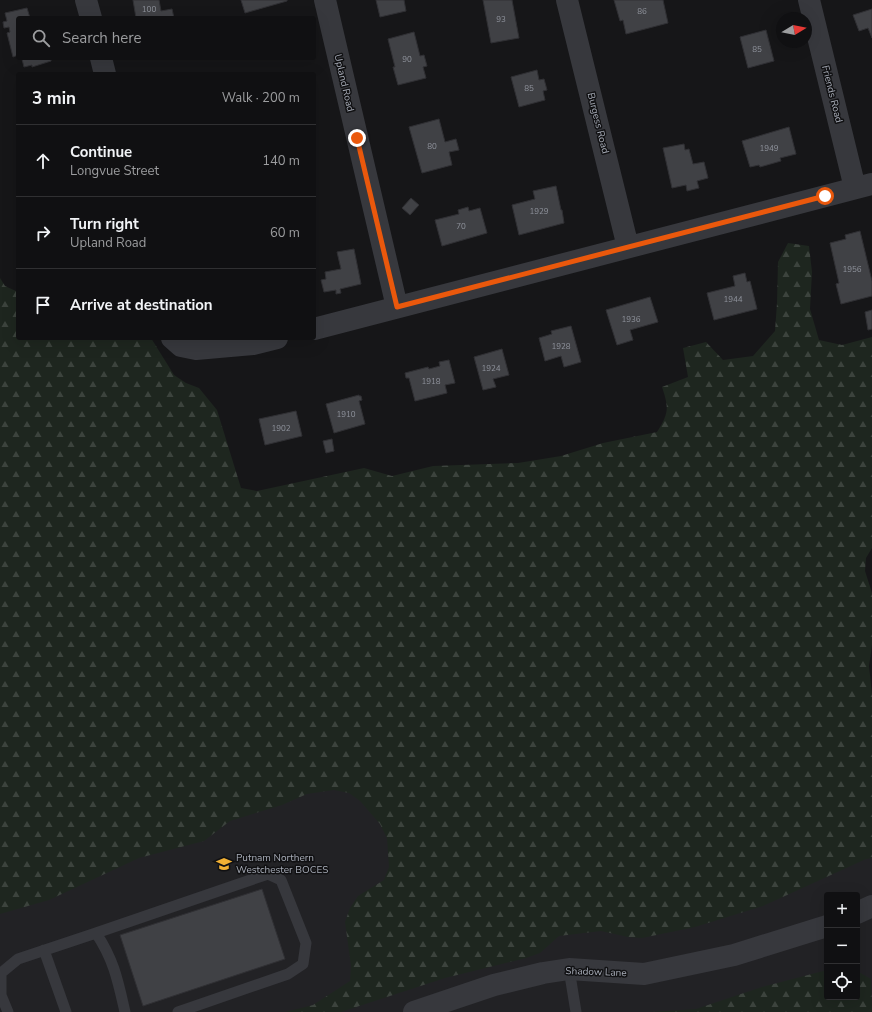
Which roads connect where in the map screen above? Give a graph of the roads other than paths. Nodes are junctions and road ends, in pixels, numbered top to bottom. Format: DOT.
graph roads {
  1 [pos="86,0"];
  2 [pos="325,0"];
  3 [pos="567,0"];
  4 [pos="809,0"];
  5 [pos="90,16"];
  6 [pos="102,60"];
  7 [pos="104,72"];
  8 [pos="864,186"];
  9 [pos="628,247"];
  10 [pos="397,307"];
  11 [pos="316,327"];
  12 [pos="269,340"];
  13 [pos="177,342"];
  14 [pos="872,906"];
  15 [pos="860,912"];
  16 [pos="824,927"];
  17 [pos="96,933"];
  18 [pos="44,950"];
  19 [pos="569,969"];
  20 [pos="8,1012"];
  21 [pos="66,1012"];
  22 [pos="125,1012"];
  23 [pos="178,1012"];
  24 [pos="414,1012"];
  25 [pos="576,1012"];
  1 -- 5 [label="street"];
  2 -- 10 [label="street, Upland Road"];
  3 -- 9 [label="street, Burgess Road"];
  4 -- 8 [label="street, Friends Road"];
  6 -- 7 [label="street"];
  8 -- 9 [label="street"];
  9 -- 10 [label="street"];
  10 -- 11 [label="street"];
  12 -- 13 [label="street"];
  14 -- 15 [label="street"];
  16 -- 19 [label="street, Shadow Lane"];
  17 -- 18 [label="lane"];
  17 -- 22 [label="lane"];
  17 -- 23 [label="lane"];
  18 -- 20 [label="lane"];
  18 -- 21 [label="lane"];
  19 -- 24 [label="street, Shadow Lane"];
  19 -- 25 [label="lane"];
}
